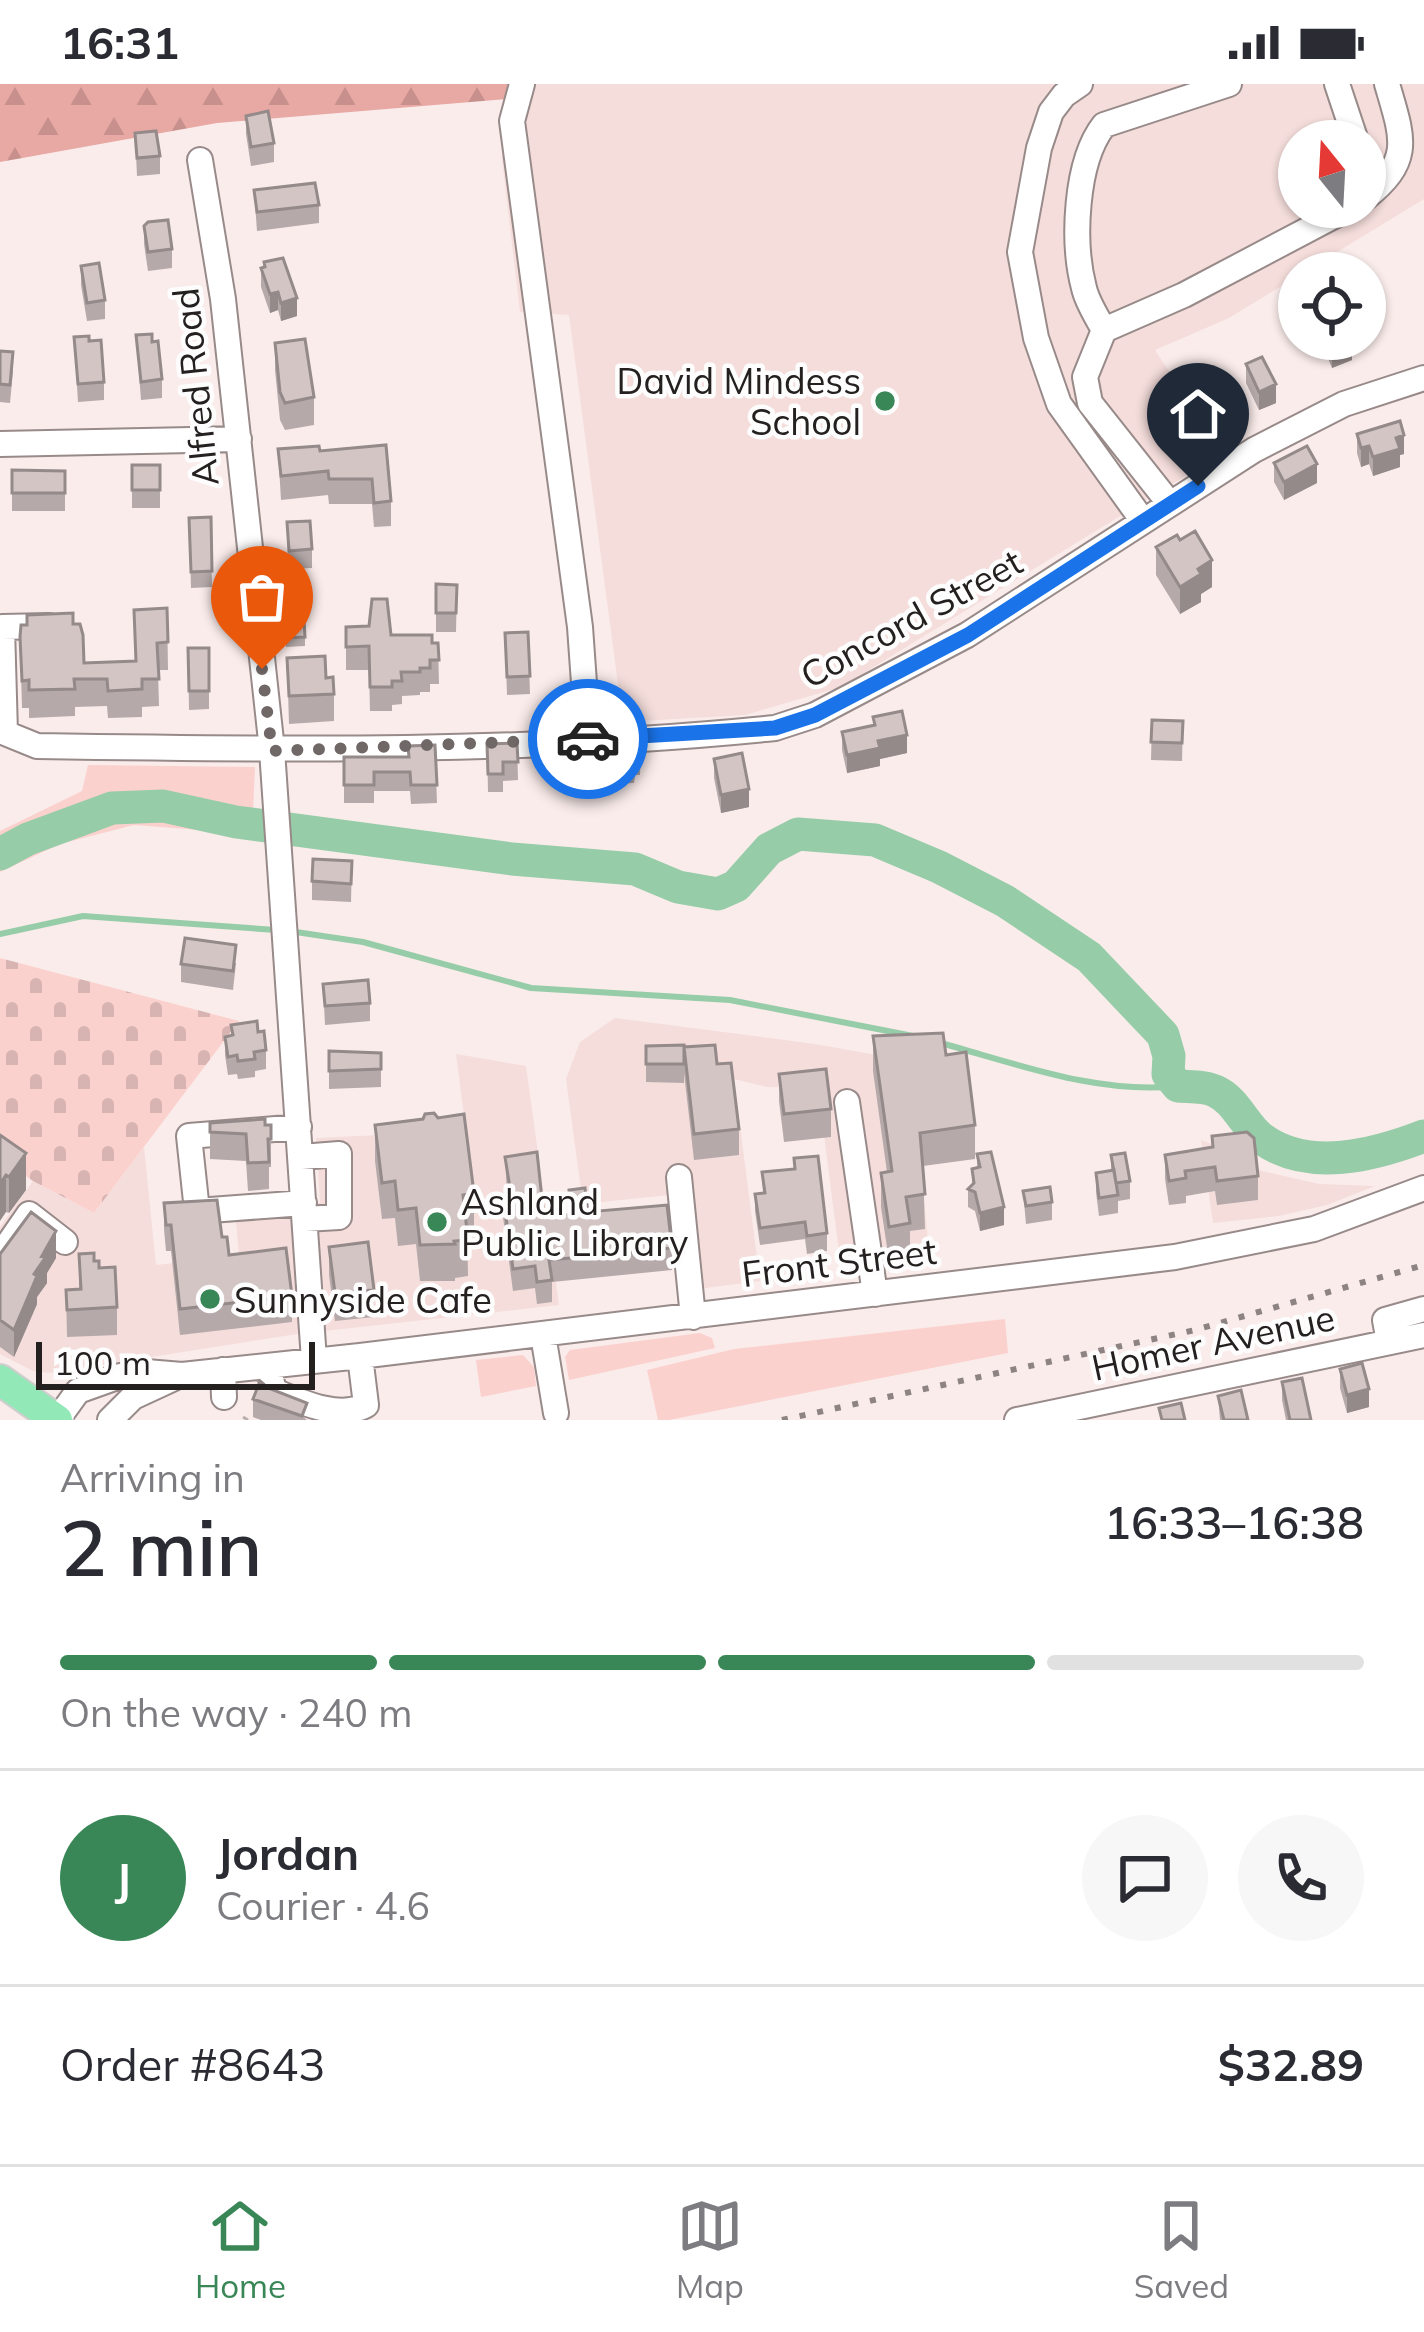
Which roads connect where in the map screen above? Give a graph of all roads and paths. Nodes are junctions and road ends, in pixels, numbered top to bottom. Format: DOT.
graph roads {
  1 [pos="522,84"];
  2 [pos="1080,84"];
  3 [pos="1229,84"];
  4 [pos="1337,84"];
  5 [pos="1387,84"];
  6 [pos="1349,120"];
  7 [pos="200,160"];
  8 [pos="1386,179"];
  9 [pos="1311,228"];
  10 [pos="1104,330"];
  11 [pos="1424,378"];
  12 [pos="238,439"];
  13 [pos="0,444"];
  14 [pos="1170,504"];
  15 [pos="1143,521"];
  16 [pos="70,625"];
  17 [pos="1,628"];
  18 [pos="588,739"];
  19 [pos="272,751"];
  20 [pos="847,1102"];
  21 [pos="299,1126"];
  22 [pos="301,1156"];
  23 [pos="679,1178"];
  24 [pos="1424,1188"];
  25 [pos="304,1211"];
  26 [pos="65,1242"];
  27 [pos="0,1256"];
  28 [pos="874,1294"];
  29 [pos="1424,1309"];
  30 [pos="693,1316"];
  31 [pos="543,1335"];
  32 [pos="1424,1335"];
  33 [pos="1389,1342"];
  34 [pos="360,1356"];
  35 [pos="314,1360"];
  36 [pos="268,1366"];
  37 [pos="224,1370"];
  38 [pos="182,1376"];
  39 [pos="0,1380"];
  40 [pos="224,1397"];
  41 [pos="556,1413"];
  42 [pos="1058,1416"];
  43 [pos="57,1420"];
  44 [pos="110,1420"];
  45 [pos="1017,1420"];
  1 -- 18 [label="street"];
  2 -- 15 [label="street"];
  3 -- 10 [label="street"];
  4 -- 6 [label="street"];
  5 -- 8 [label="street"];
  7 -- 12 [label="street, Alfred Road"];
  9 -- 10 [label="street"];
  10 -- 14 [label="street"];
  11 -- 14 [label="street, Concord Street"];
  12 -- 13 [label="street"];
  12 -- 19 [label="street, Alfred Road"];
  14 -- 15 [label="street, Concord Street"];
  15 -- 18 [label="street, Concord Street"];
  16 -- 17 [label="street"];
  17 -- 19 [label="street, Concord Street"];
  18 -- 19 [label="street, Concord Street"];
  19 -- 21 [label="street"];
  20 -- 28 [label="street"];
  21 -- 22 [label="street"];
  21 -- 25 [label="street"];
  22 -- 25 [label="street"];
  22 -- 25 [label="street"];
  23 -- 30 [label="street"];
  24 -- 28 [label="street, Front Street"];
  25 -- 35 [label="street"];
  26 -- 27 [label="street"];
  28 -- 30 [label="street, Front Street"];
  29 -- 33 [label="street"];
  30 -- 31 [label="street, Front Street"];
  31 -- 34 [label="street, Front Street"];
  31 -- 41 [label="street"];
  32 -- 33 [label="street, Homer Avenue"];
  33 -- 42 [label="street, Homer Avenue"];
  34 -- 35 [label="street, Front Street"];
  34 -- 36 [label="street"];
  35 -- 36 [label="street, Front Street"];
  36 -- 37 [label="street, Front Street"];
  37 -- 38 [label="street, Front Street"];
  37 -- 40 [label="street"];
  38 -- 43 [label="street, Front Street"];
  38 -- 44 [label="street, Front Street"];
  39 -- 43 [label="main road"];
  42 -- 45 [label="street, Homer Avenue"];
}
